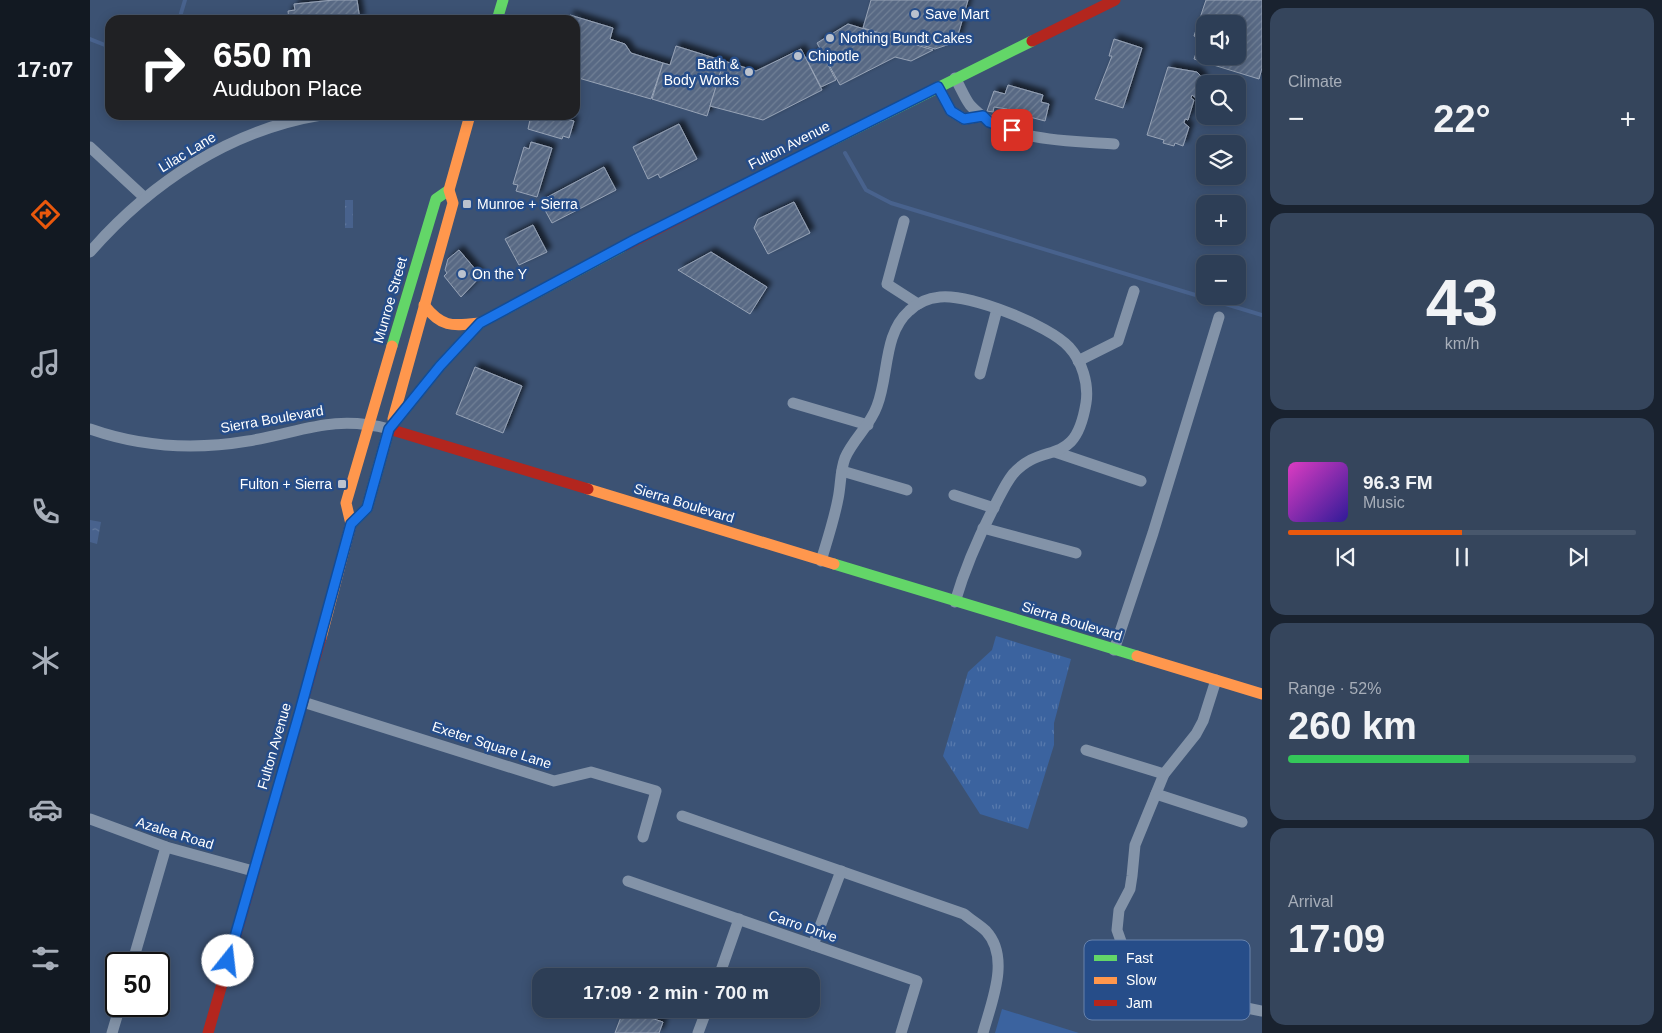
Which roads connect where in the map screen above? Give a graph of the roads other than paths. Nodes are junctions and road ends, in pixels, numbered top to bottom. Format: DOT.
graph roads {
  1 [pos="503,0"];
  2 [pos="1115,0"];
  3 [pos="498,15"];
  4 [pos="955,78"];
  5 [pos="938,87"];
  6 [pos="983,116"];
  7 [pos="300,120"];
  8 [pos="469,120"];
  9 [pos="1114,144"];
  10 [pos="90,147"];
  11 [pos="449,190"];
  12 [pos="145,198"];
  13 [pos="904,221"];
  14 [pos="90,252"];
  15 [pos="1134,291"];
  16 [pos="918,304"];
  17 [pos="424,305"];
  18 [pos="997,309"];
  19 [pos="1219,317"];
  20 [pos="480,323"];
  21 [pos="1078,361"];
  22 [pos="980,374"];
  23 [pos="793,402"];
  24 [pos="370,424"];
  25 [pos="868,425"];
  26 [pos="90,429"];
  27 [pos="389,429"];
  28 [pos="1055,452"];
  29 [pos="842,471"];
  30 [pos="1141,481"];
  31 [pos="907,490"];
  32 [pos="954,495"];
  33 [pos="994,508"];
  34 [pos="351,524"];
  35 [pos="983,528"];
  36 [pos="1076,553"];
  37 [pos="821,561"];
  38 [pos="955,602"];
  39 [pos="1114,650"];
  40 [pos="1216,680"];
  41 [pos="1262,694"];
  42 [pos="303,702"];
  43 [pos="1086,750"];
  44 [pos="1164,774"];
  45 [pos="1156,794"];
  46 [pos="682,816"];
  47 [pos="90,820"];
  48 [pos="1242,822"];
  49 [pos="643,837"];
  50 [pos="166,847"];
  51 [pos="253,871"];
  52 [pos="841,871"];
  53 [pos="628,881"];
  54 [pos="740,919"];
  55 [pos="1120,940"];
  56 [pos="813,945"];
  57 [pos="135,952"];
  58 [pos="722,968"];
  59 [pos="117,1017"];
  60 [pos="704,1018"];
  61 [pos="112,1033"];
  62 [pos="208,1033"];
  63 [pos="698,1033"];
  64 [pos="901,1033"];
  65 [pos="983,1033"];
  1 -- 3 [label="street"];
  2 -- 4 [label="street, Fulton Avenue"];
  4 -- 5 [label="street, Fulton Avenue"];
  4 -- 6 [label="street"];
  5 -- 6 [label="street"];
  5 -- 20 [label="street, Fulton Avenue"];
  6 -- 9 [label="street"];
  7 -- 12 [label="street, Lilac Lane"];
  8 -- 11 [label="street, Munroe Street"];
  10 -- 12 [label="street"];
  11 -- 17 [label="street, Munroe Street"];
  11 -- 24 [label="street, Munroe Street"];
  12 -- 14 [label="street, Lilac Lane"];
  13 -- 16 [label="street"];
  15 -- 21 [label="street"];
  16 -- 18 [label="street"];
  16 -- 25 [label="street"];
  17 -- 20 [label="street, Fulton Avenue"];
  17 -- 27 [label="street, Munroe Street"];
  18 -- 21 [label="street"];
  18 -- 22 [label="street"];
  19 -- 39 [label="street"];
  20 -- 27 [label="street, Fulton Avenue"];
  21 -- 28 [label="street"];
  23 -- 25 [label="street"];
  24 -- 26 [label="street, Sierra Boulevard"];
  24 -- 27 [label="street, Sierra Boulevard"];
  24 -- 34 [label="street, Fulton Avenue"];
  25 -- 29 [label="street"];
  27 -- 34 [label="street, Fulton Avenue"];
  27 -- 37 [label="street, Sierra Boulevard"];
  28 -- 30 [label="street"];
  28 -- 33 [label="street"];
  29 -- 31 [label="street"];
  29 -- 37 [label="street"];
  32 -- 33 [label="street"];
  33 -- 35 [label="street"];
  34 -- 42 [label="street, Fulton Avenue"];
  35 -- 36 [label="street"];
  35 -- 38 [label="street"];
  37 -- 38 [label="street, Sierra Boulevard"];
  38 -- 39 [label="street, Sierra Boulevard"];
  39 -- 40 [label="street, Sierra Boulevard"];
  40 -- 41 [label="street, Sierra Boulevard"];
  40 -- 44 [label="street"];
  42 -- 49 [label="street, Exeter Square Lane"];
  42 -- 51 [label="street, Fulton Avenue"];
  43 -- 44 [label="street"];
  44 -- 45 [label="street"];
  45 -- 48 [label="street"];
  45 -- 55 [label="street"];
  46 -- 52 [label="street"];
  47 -- 50 [label="street, Azalea Road"];
  50 -- 51 [label="street, Azalea Road"];
  50 -- 57 [label="street"];
  51 -- 62 [label="street, Fulton Avenue"];
  52 -- 56 [label="street"];
  52 -- 65 [label="street"];
  53 -- 54 [label="street, Carro Drive"];
  54 -- 56 [label="street, Carro Drive"];
  54 -- 58 [label="street"];
  56 -- 64 [label="street, Carro Drive"];
  59 -- 61 [label="street"];
  60 -- 63 [label="street"];
}
